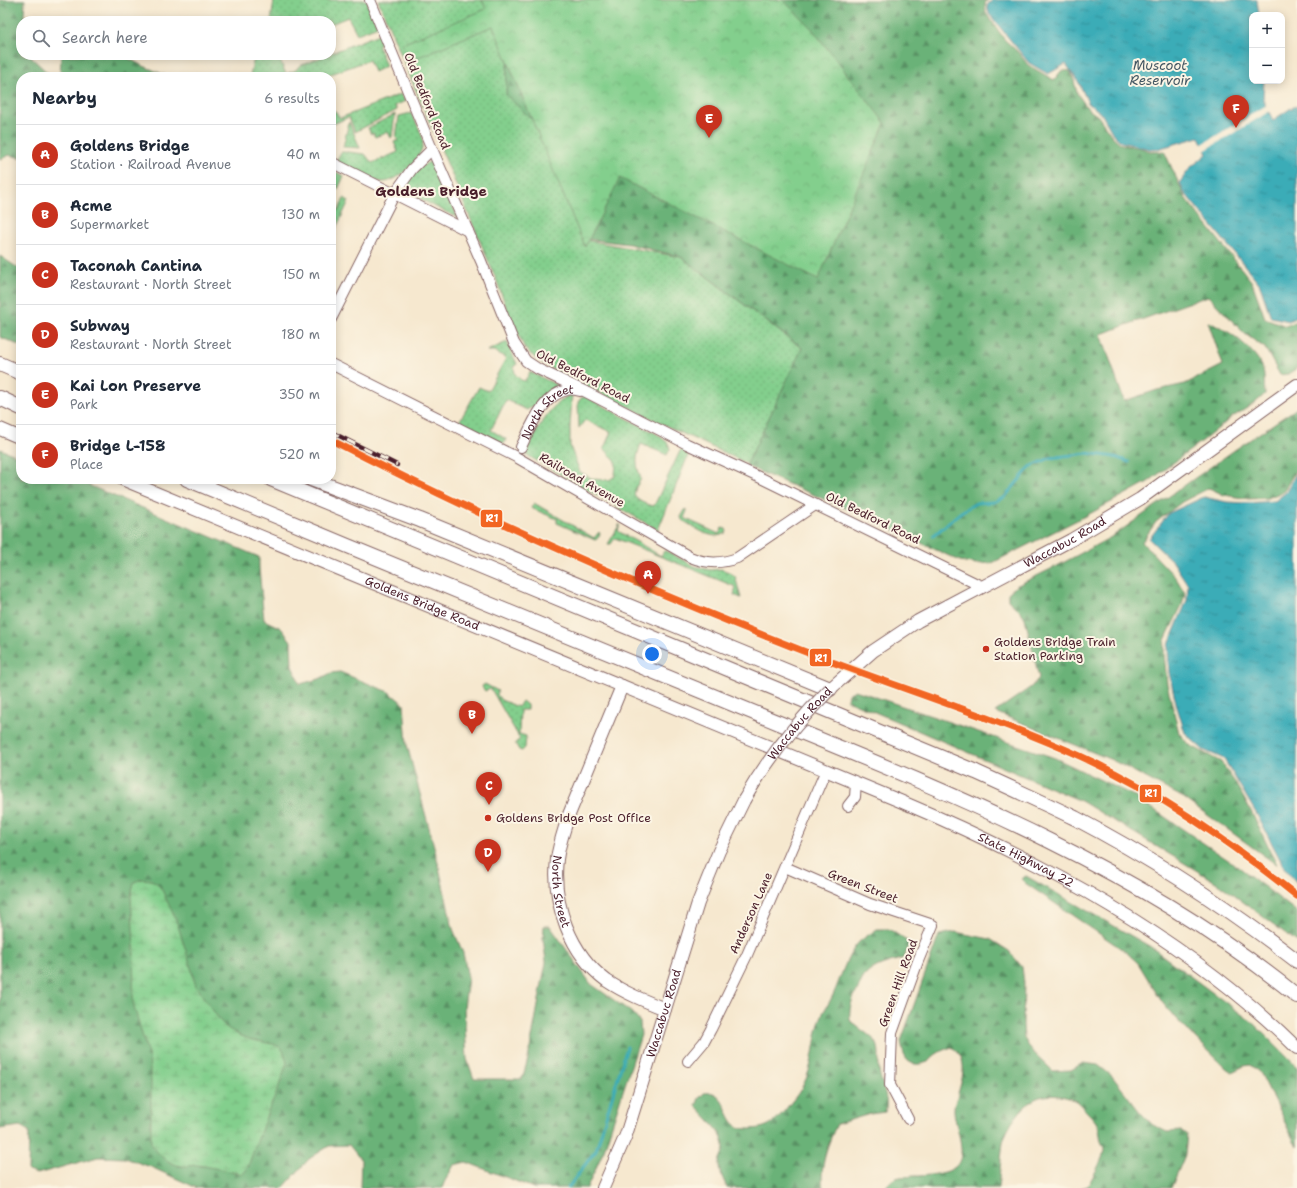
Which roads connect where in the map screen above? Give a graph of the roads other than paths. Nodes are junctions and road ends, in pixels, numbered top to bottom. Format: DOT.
graph roads {
  1 [pos="370,0"];
  2 [pos="432,149"];
  3 [pos="336,164"];
  4 [pos="395,193"];
  5 [pos="468,231"];
  6 [pos="336,309"];
  7 [pos="0,364"];
  8 [pos="336,367"];
  9 [pos="16,371"];
  10 [pos="1297,385"];
  11 [pos="584,391"];
  12 [pos="0,398"];
  13 [pos="16,406"];
  14 [pos="0,429"];
  15 [pos="16,436"];
  16 [pos="521,447"];
  17 [pos="134,484"];
  18 [pos="199,484"];
  19 [pos="283,484"];
  20 [pos="324,484"];
  21 [pos="815,505"];
  22 [pos="981,586"];
  23 [pos="622,686"];
  24 [pos="830,689"];
  25 [pos="722,728"];
  26 [pos="826,770"];
  27 [pos="856,783"];
  28 [pos="848,806"];
  29 [pos="785,867"];
  30 [pos="933,925"];
  31 [pos="1297,960"];
  32 [pos="1297,996"];
  33 [pos="665,1009"];
  34 [pos="1297,1048"];
  35 [pos="688,1061"];
  36 [pos="908,1119"];
  37 [pos="603,1188"];
  1 -- 2 [label="street, Old Bedford Road"];
  2 -- 4 [label="street"];
  2 -- 5 [label="street, Old Bedford Road"];
  3 -- 4 [label="street"];
  4 -- 5 [label="street"];
  4 -- 6 [label="street"];
  5 -- 11 [label="street, Old Bedford Road"];
  7 -- 9 [label="highway"];
  8 -- 21 [label="street, Railroad Avenue"];
  10 -- 22 [label="main road, Waccabuc Road"];
  11 -- 16 [label="street, North Street"];
  11 -- 21 [label="street, Old Bedford Road"];
  12 -- 13 [label="highway"];
  14 -- 15 [label="main road"];
  17 -- 23 [label="main road, Goldens Bridge Road"];
  18 -- 32 [label="highway"];
  19 -- 31 [label="highway"];
  20 -- 24 [label="highway"];
  21 -- 22 [label="street, Old Bedford Road"];
  22 -- 24 [label="main road, Waccabuc Road"];
  23 -- 25 [label="main road, Goldens Bridge Road"];
  23 -- 33 [label="main road, North Street"];
  24 -- 33 [label="main road, Waccabuc Road, bridge"];
  25 -- 26 [label="main road, State Highway 22"];
  26 -- 27 [label="main road, State Highway 22"];
  26 -- 29 [label="street, Anderson Lane"];
  27 -- 28 [label="street"];
  27 -- 34 [label="main road, State Highway 22"];
  29 -- 30 [label="street, Green Street"];
  29 -- 35 [label="street, Anderson Lane"];
  30 -- 36 [label="street, Green Hill Road"];
  33 -- 37 [label="main road, Waccabuc Road"];
}
